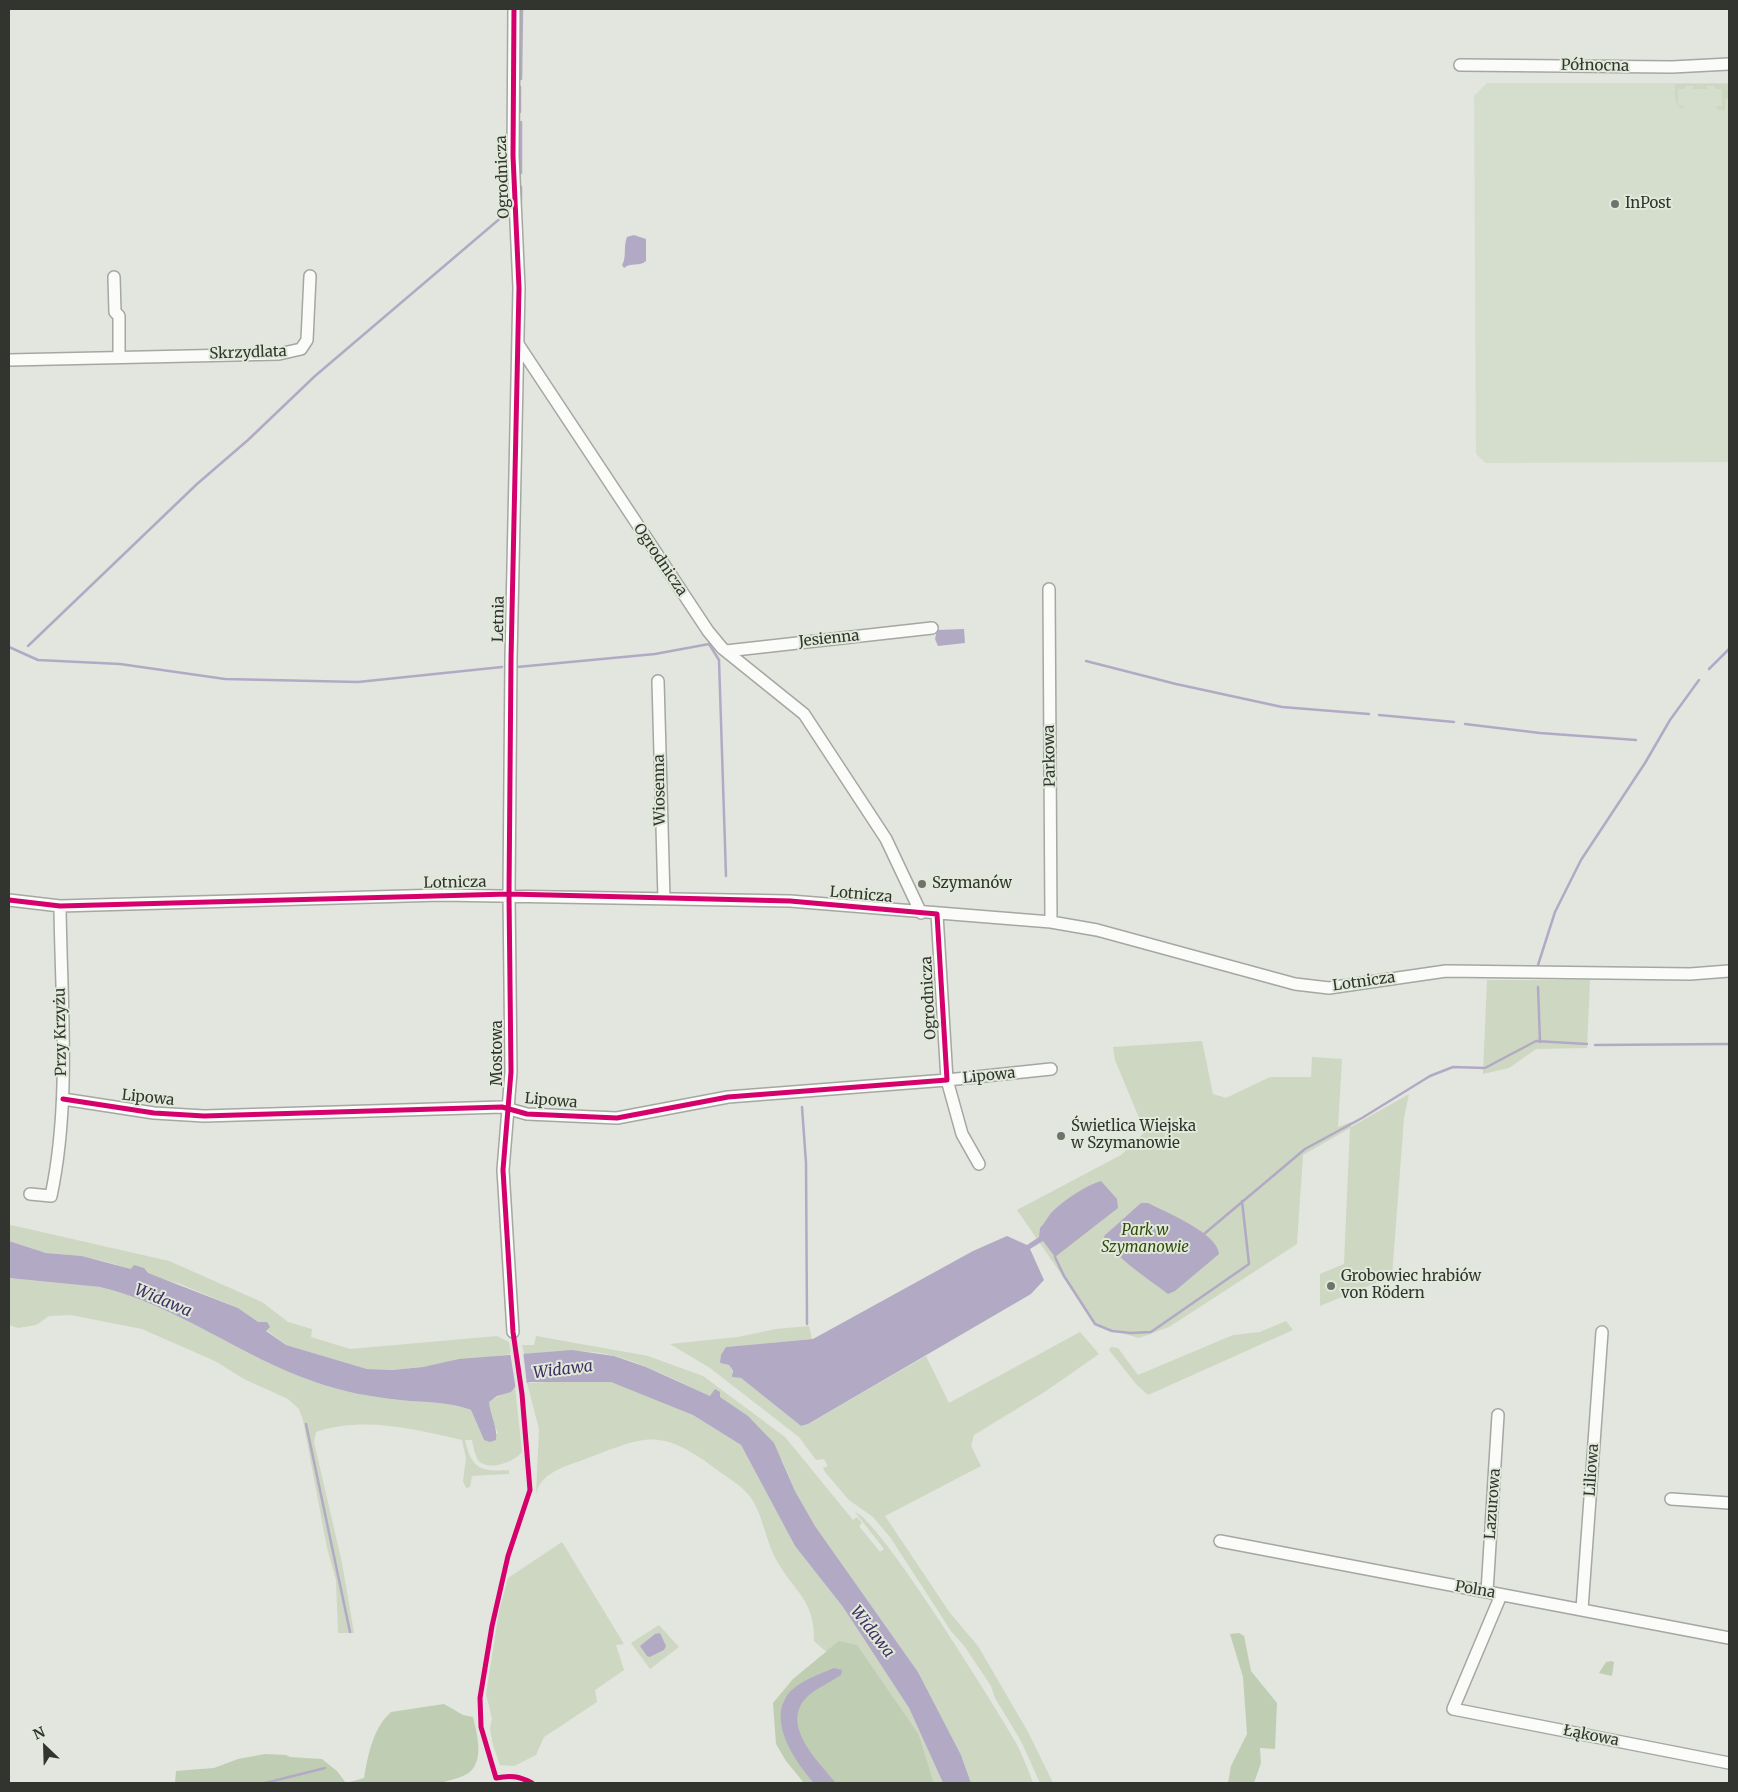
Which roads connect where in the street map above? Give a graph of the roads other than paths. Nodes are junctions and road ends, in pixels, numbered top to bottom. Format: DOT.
graph roads {
  1 [pos="514,9"];
  2 [pos="1729,64"];
  3 [pos="1460,65"];
  4 [pos="310,276"];
  5 [pos="114,278"];
  6 [pos="518,344"];
  7 [pos="119,357"];
  8 [pos="9,360"];
  9 [pos="1049,590"];
  10 [pos="932,628"];
  11 [pos="726,651"];
  12 [pos="658,681"];
  13 [pos="509,894"];
  14 [pos="664,899"];
  15 [pos="9,900"];
  16 [pos="60,906"];
  17 [pos="930,914"];
  18 [pos="1051,922"];
  19 [pos="1729,971"];
  20 [pos="1051,1069"];
  21 [pos="947,1080"];
  22 [pos="62,1099"];
  23 [pos="509,1108"];
  24 [pos="979,1164"];
  25 [pos="30,1194"];
  26 [pos="513,1332"];
  27 [pos="1602,1332"];
  28 [pos="1498,1415"];
  29 [pos="1672,1499"];
  30 [pos="1729,1503"];
  31 [pos="1220,1541"];
  32 [pos="1487,1592"];
  33 [pos="1501,1595"];
  34 [pos="1582,1609"];
  35 [pos="1729,1638"];
  36 [pos="1729,1763"];
  1 -- 6 [label="street, Ogrodnicza"];
  2 -- 3 [label="street, Północna"];
  4 -- 7 [label="street, Skrzydlata"];
  5 -- 7 [label="street"];
  6 -- 11 [label="street, Ogrodnicza"];
  6 -- 13 [label="street, Letnia"];
  7 -- 8 [label="street, Skrzydlata"];
  9 -- 18 [label="street, Parkowa"];
  10 -- 11 [label="street, Jesienna"];
  11 -- 17 [label="street, Ogrodnicza"];
  12 -- 14 [label="street, Wiosenna"];
  13 -- 14 [label="street, Lotnicza"];
  13 -- 16 [label="street, Lotnicza"];
  13 -- 23 [label="street, Mostowa"];
  14 -- 17 [label="street, Lotnicza"];
  15 -- 16 [label="street, Lotnicza"];
  16 -- 22 [label="street, Przy Krzyżu"];
  17 -- 18 [label="street, Lotnicza"];
  17 -- 21 [label="street, Ogrodnicza"];
  18 -- 19 [label="street, Lotnicza"];
  20 -- 21 [label="street, Lipowa"];
  21 -- 23 [label="street, Lipowa"];
  21 -- 24 [label="street, Ogrodnicza"];
  22 -- 23 [label="street, Lipowa"];
  22 -- 25 [label="street, Przy Krzyżu"];
  23 -- 26 [label="street, Mostowa"];
  27 -- 34 [label="street, Liliowa"];
  28 -- 32 [label="street, Lazurowa"];
  29 -- 30 [label="street"];
  31 -- 32 [label="street, Polna"];
  32 -- 33 [label="street, Polna"];
  33 -- 34 [label="street, Polna"];
  33 -- 36 [label="street, Łąkowa"];
  34 -- 35 [label="street, Polna"];
}
